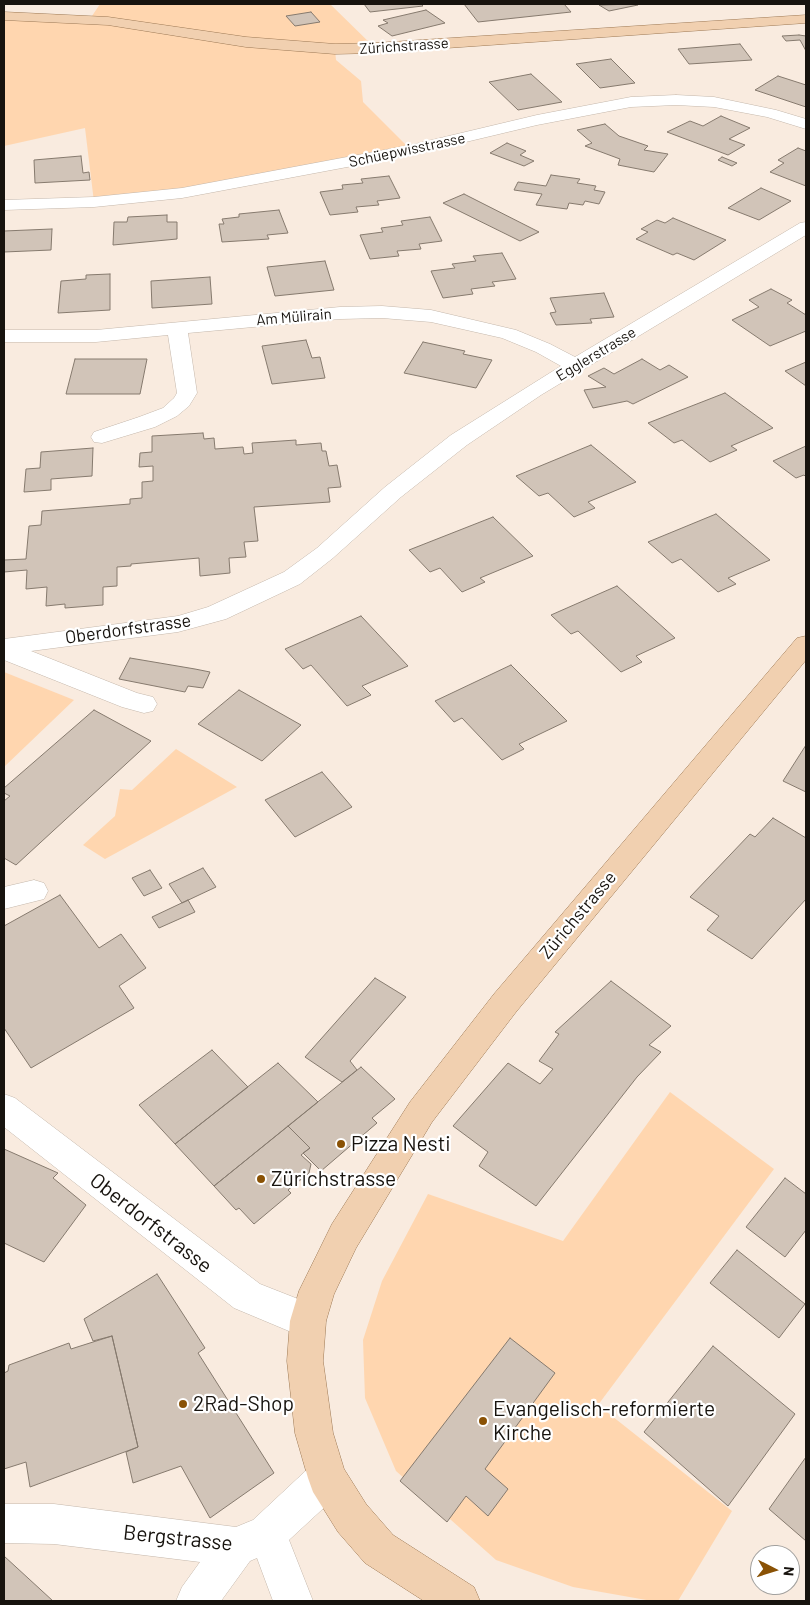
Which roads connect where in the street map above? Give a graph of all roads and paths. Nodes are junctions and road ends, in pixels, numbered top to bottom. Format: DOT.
graph roads {
  1 [pos="4,16"];
  2 [pos="806,19"];
  3 [pos="806,124"];
  4 [pos="4,205"];
  5 [pos="806,227"];
  6 [pos="177,328"];
  7 [pos="4,336"];
  8 [pos="576,366"];
  9 [pos="102,437"];
  10 [pos="394,492"];
  11 [pos="806,644"];
  12 [pos="4,649"];
  13 [pos="144,704"];
  14 [pos="34,891"];
  15 [pos="4,898"];
  16 [pos="4,1108"];
  17 [pos="308,1321"];
  18 [pos="328,1478"];
  19 [pos="4,1524"];
  20 [pos="252,1541"];
  21 [pos="196,1601"];
  22 [pos="293,1601"];
  23 [pos="460,1601"];
  1 -- 2 [label="main road, Zürichstrasse"];
  3 -- 4 [label="street, Schüepwisstrasse"];
  5 -- 8 [label="street, Egglerstrasse"];
  6 -- 7 [label="street, Am Mülirain"];
  6 -- 8 [label="street, Am Mülirain"];
  6 -- 9 [label="street"];
  8 -- 10 [label="street, Egglerstrasse"];
  10 -- 12 [label="street, Oberdorfstrasse"];
  11 -- 17 [label="main road, Zürichstrasse"];
  12 -- 13 [label="street"];
  14 -- 15 [label="street"];
  16 -- 17 [label="street, Oberdorfstrasse"];
  17 -- 18 [label="main road, Zürichstrasse"];
  18 -- 20 [label="street"];
  18 -- 23 [label="main road, Zürichstrasse"];
  19 -- 20 [label="street, Bergstrasse"];
  20 -- 21 [label="street"];
  20 -- 22 [label="street"];
}
